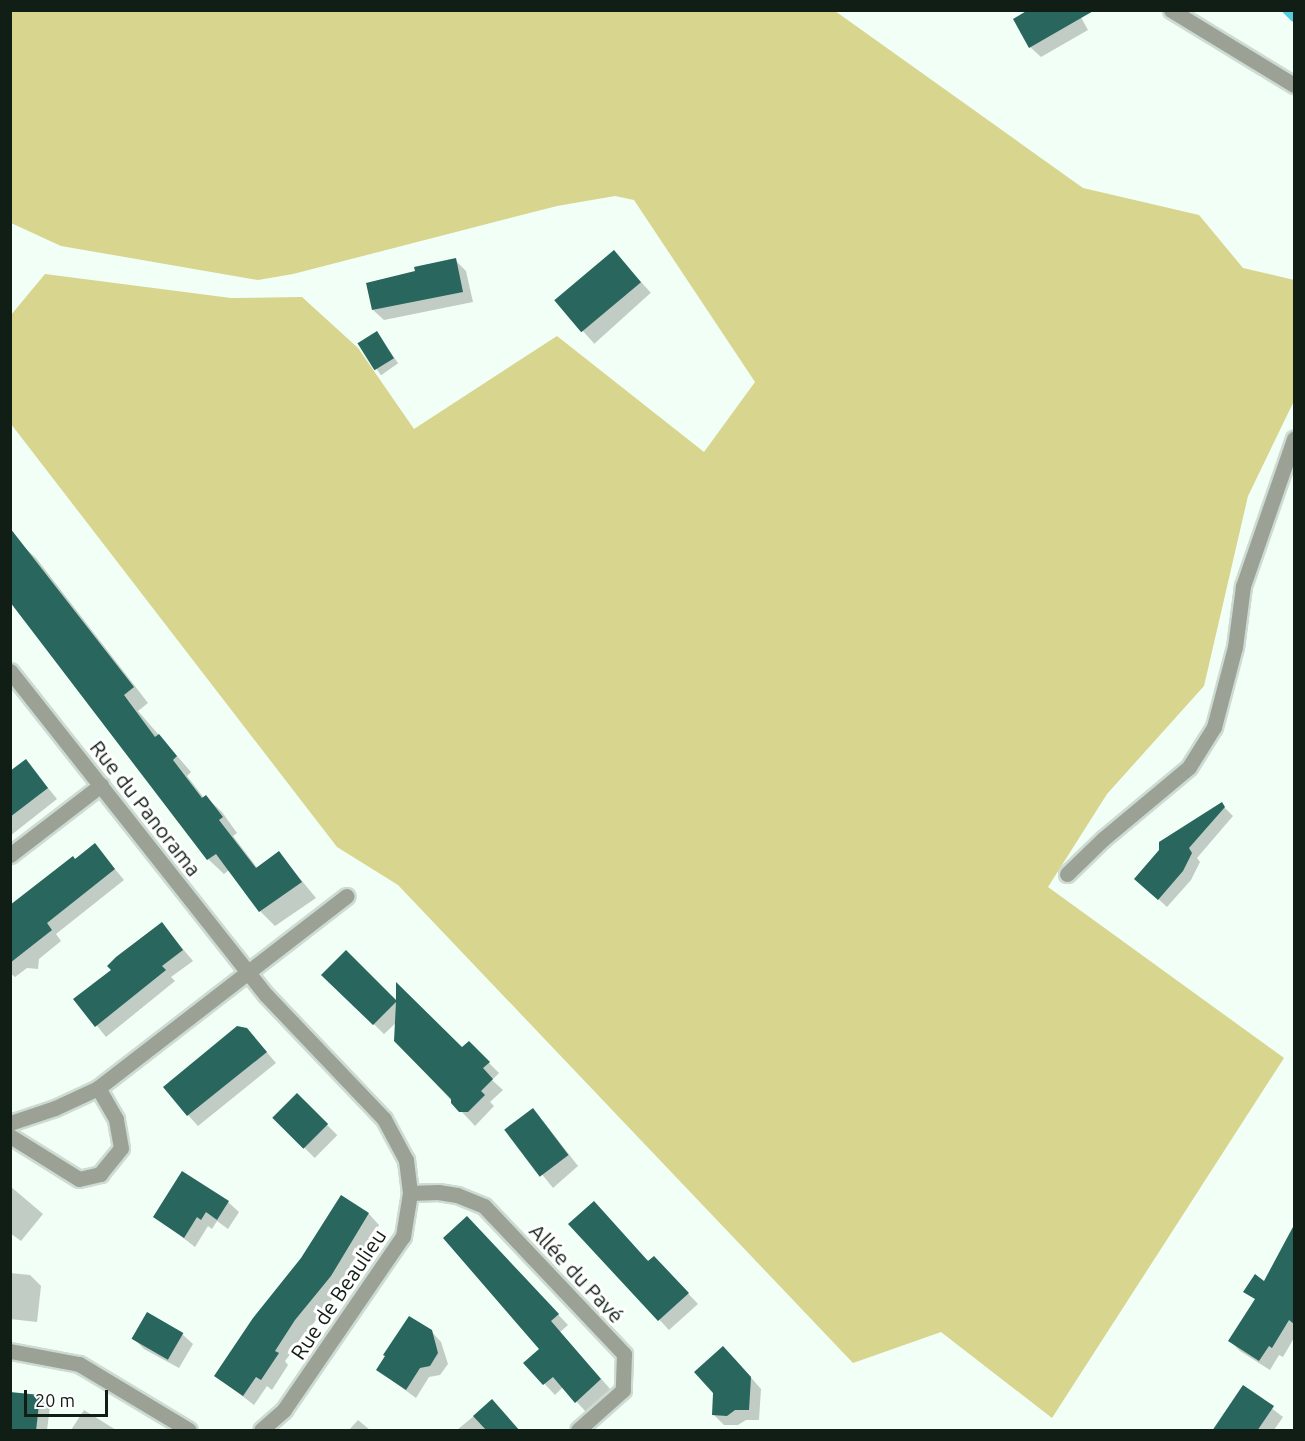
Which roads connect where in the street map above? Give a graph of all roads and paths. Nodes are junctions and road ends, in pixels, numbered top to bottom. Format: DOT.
graph roads {
  1 [pos="1171,10"];
  2 [pos="1294,85"];
  3 [pos="1294,439"];
  4 [pos="10,671"];
  5 [pos="101,785"];
  6 [pos="10,855"];
  7 [pos="1066,874"];
  8 [pos="346,896"];
  9 [pos="247,971"];
  10 [pos="98,1088"];
  11 [pos="10,1123"];
  12 [pos="10,1136"];
  13 [pos="410,1193"];
  14 [pos="10,1351"];
  15 [pos="189,1431"];
  16 [pos="261,1431"];
  17 [pos="578,1431"];
  1 -- 2 [label="street"];
  3 -- 7 [label="street"];
  4 -- 5 [label="street, Rue du Panorama"];
  5 -- 6 [label="street"];
  5 -- 9 [label="street, Rue du Panorama"];
  8 -- 9 [label="street"];
  9 -- 10 [label="street"];
  9 -- 13 [label="street, Rue de Beaulieu"];
  10 -- 11 [label="street"];
  10 -- 12 [label="street"];
  13 -- 16 [label="street, Rue de Beaulieu"];
  13 -- 17 [label="street, Allée du Pavé"];
  14 -- 15 [label="street"];
}
